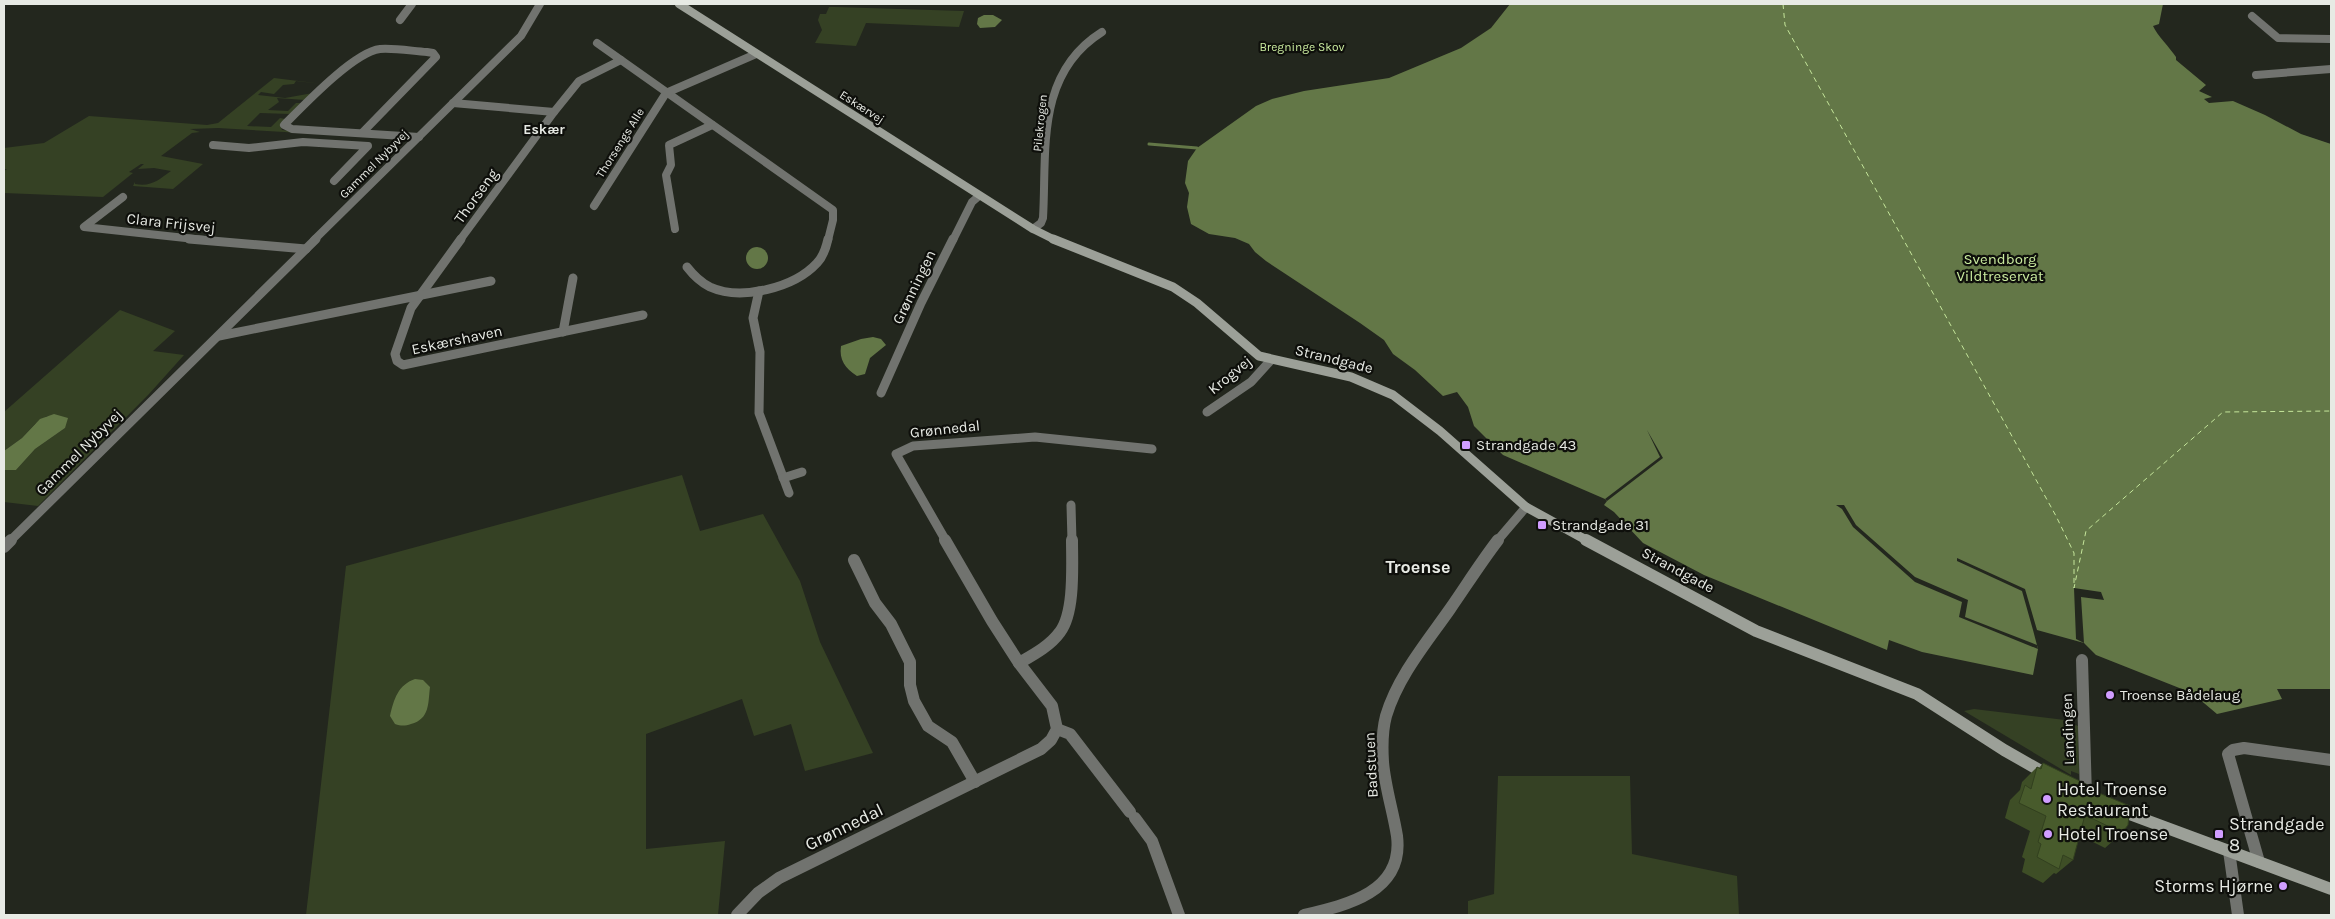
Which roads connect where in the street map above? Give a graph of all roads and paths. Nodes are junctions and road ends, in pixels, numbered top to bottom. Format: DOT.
graph roads {
  1 [pos="412,4"];
  2 [pos="540,4"];
  3 [pos="679,4"];
  4 [pos="2252,16"];
  5 [pos="400,20"];
  6 [pos="1102,32"];
  7 [pos="2331,39"];
  8 [pos="596,43"];
  9 [pos="756,54"];
  10 [pos="621,60"];
  11 [pos="2331,69"];
  12 [pos="2256,75"];
  13 [pos="666,93"];
  14 [pos="453,103"];
  15 [pos="554,112"];
  16 [pos="712,125"];
  17 [pos="361,133"];
  18 [pos="419,137"];
  19 [pos="213,145"];
  20 [pos="350,145"];
  21 [pos="334,181"];
  22 [pos="979,196"];
  23 [pos="123,197"];
  24 [pos="594,206"];
  25 [pos="675,229"];
  26 [pos="1033,229"];
  27 [pos="306,249"];
  28 [pos="687,267"];
  29 [pos="573,278"];
  30 [pos="491,281"];
  31 [pos="760,291"];
  32 [pos="420,296"];
  33 [pos="643,316"];
  34 [pos="563,332"];
  35 [pos="218,336"];
  36 [pos="1271,360"];
  37 [pos="881,393"];
  38 [pos="1206,412"];
  39 [pos="1152,449"];
  40 [pos="802,472"];
  41 [pos="783,478"];
  42 [pos="789,493"];
  43 [pos="1072,505"];
  44 [pos="1526,507"];
  45 [pos="4,547"];
  46 [pos="854,560"];
  47 [pos="2082,660"];
  48 [pos="1019,664"];
  49 [pos="1057,729"];
  50 [pos="2331,760"];
  51 [pos="974,782"];
  52 [pos="2060,782"];
  53 [pos="2229,851"];
  54 [pos="2259,862"];
  55 [pos="2331,889"];
  56 [pos="737,915"];
  57 [pos="1179,915"];
  58 [pos="1304,915"];
  59 [pos="2238,915"];
  1 -- 5 [label="street"];
  2 -- 14 [label="street, Gammel Nybyvej"];
  3 -- 9 [label="street, Eskærvej"];
  4 -- 7 [label="street"];
  6 -- 26 [label="street, Pilekrogen"];
  8 -- 10 [label="street"];
  9 -- 13 [label="street"];
  9 -- 22 [label="street, Eskærvej"];
  10 -- 13 [label="street"];
  10 -- 15 [label="street, Thorseng"];
  11 -- 12 [label="street"];
  13 -- 16 [label="street"];
  13 -- 24 [label="street, Thorsengs Alle"];
  14 -- 15 [label="street"];
  14 -- 18 [label="street, Gammel Nybyvej"];
  15 -- 32 [label="street, Thorseng"];
  16 -- 25 [label="street"];
  16 -- 31 [label="street"];
  17 -- 17 [label="street"];
  17 -- 18 [label="street"];
  17 -- 20 [label="street"];
  18 -- 27 [label="street, Gammel Nybyvej"];
  19 -- 20 [label="street"];
  20 -- 21 [label="street"];
  22 -- 26 [label="street, Eskærvej"];
  22 -- 37 [label="street, Grønningen"];
  23 -- 27 [label="street, Clara Frijsvej"];
  26 -- 36 [label="street, Strandgade"];
  27 -- 35 [label="street, Gammel Nybyvej"];
  28 -- 31 [label="street"];
  29 -- 34 [label="street"];
  30 -- 32 [label="street"];
  31 -- 41 [label="street"];
  32 -- 34 [label="street, Eskærshaven"];
  32 -- 35 [label="street"];
  33 -- 34 [label="street, Eskærshaven"];
  35 -- 45 [label="street, Gammel Nybyvej"];
  36 -- 38 [label="street, Krogvej"];
  36 -- 44 [label="street, Strandgade"];
  39 -- 48 [label="street, Grønnedal"];
  40 -- 41 [label="street"];
  41 -- 42 [label="street"];
  43 -- 48 [label="street"];
  44 -- 52 [label="street, Strandgade"];
  44 -- 58 [label="street, Badstuen"];
  46 -- 51 [label="street"];
  47 -- 53 [label="street, Landingen"];
  48 -- 49 [label="street, Grønnedal"];
  49 -- 51 [label="street, Grønnedal"];
  49 -- 57 [label="street"];
  50 -- 54 [label="street"];
  51 -- 56 [label="street, Grønnedal"];
  53 -- 54 [label="street"];
  53 -- 59 [label="street"];
  54 -- 55 [label="street"];
}
